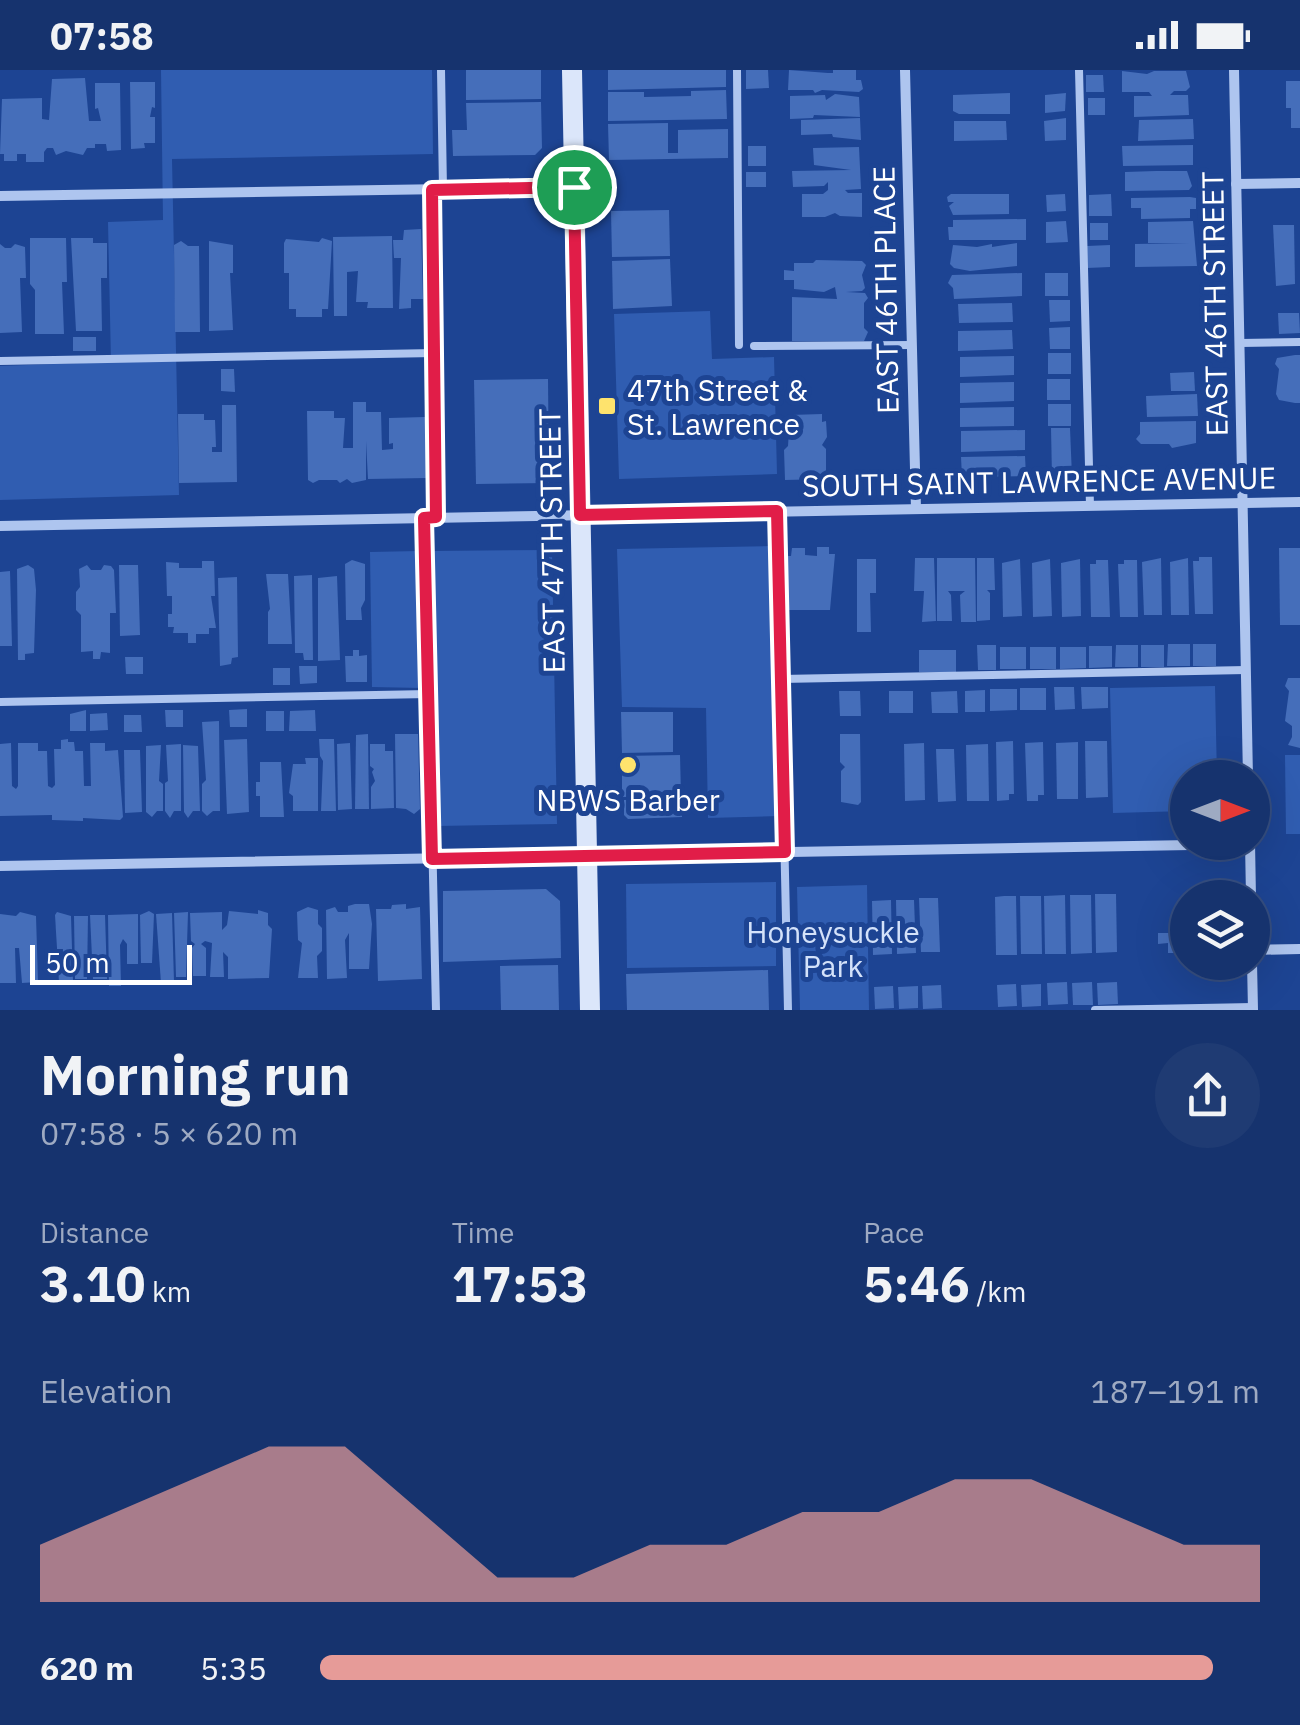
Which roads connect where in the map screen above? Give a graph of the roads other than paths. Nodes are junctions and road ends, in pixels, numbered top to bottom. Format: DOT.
graph roads {
  1 [pos="441,70"];
  2 [pos="572,70"];
  3 [pos="737,70"];
  4 [pos="905,70"];
  5 [pos="1079,70"];
  6 [pos="1234,70"];
  7 [pos="1300,183"];
  8 [pos="1236,184"];
  9 [pos="574,187"];
  10 [pos="438,189"];
  11 [pos="0,196"];
  12 [pos="1300,342"];
  13 [pos="1240,343"];
  14 [pos="739,345"];
  15 [pos="912,345"];
  16 [pos="754,346"];
  17 [pos="435,353"];
  18 [pos="0,361"];
  19 [pos="1243,502"];
  20 [pos="1300,502"];
  21 [pos="1090,506"];
  22 [pos="916,508"];
  23 [pos="777,511"];
  24 [pos="580,515"];
  25 [pos="430,517"];
  26 [pos="0,526"];
  27 [pos="1246,670"];
  28 [pos="781,678"];
  29 [pos="428,694"];
  30 [pos="0,702"];
  31 [pos="1248,760"];
  32 [pos="1170,845"];
  33 [pos="785,852"];
  34 [pos="588,856"];
  35 [pos="432,859"];
  36 [pos="0,866"];
  37 [pos="1300,949"];
  38 [pos="1270,950"];
  39 [pos="1252,980"];
  40 [pos="1253,1008"];
  41 [pos="436,1010"];
  42 [pos="590,1010"];
  43 [pos="788,1010"];
  44 [pos="1095,1010"];
  1 -- 10 [label="lane"];
  2 -- 9 [label="main road, EAST 47TH STREET"];
  3 -- 14 [label="lane"];
  4 -- 15 [label="street, EAST 46TH PLACE"];
  5 -- 21 [label="lane"];
  6 -- 8 [label="street, EAST 46TH STREET"];
  7 -- 8 [label="street"];
  8 -- 13 [label="street, EAST 46TH STREET"];
  9 -- 10 [label="street"];
  9 -- 24 [label="main road, EAST 47TH STREET"];
  10 -- 11 [label="street"];
  10 -- 17 [label="lane"];
  12 -- 13 [label="lane"];
  13 -- 19 [label="street, EAST 46TH STREET"];
  15 -- 16 [label="lane"];
  15 -- 22 [label="street, EAST 46TH PLACE"];
  17 -- 18 [label="lane"];
  17 -- 25 [label="lane"];
  19 -- 20 [label="street, SOUTH SAINT LAWRENCE AVENUE"];
  19 -- 21 [label="street, SOUTH SAINT LAWRENCE AVENUE"];
  19 -- 27 [label="street, EAST 46TH STREET"];
  21 -- 22 [label="street, SOUTH SAINT LAWRENCE AVENUE"];
  22 -- 23 [label="street, SOUTH SAINT LAWRENCE AVENUE"];
  23 -- 24 [label="street, SOUTH SAINT LAWRENCE AVENUE"];
  23 -- 28 [label="lane"];
  24 -- 25 [label="street, SOUTH SAINT LAWRENCE AVENUE"];
  24 -- 34 [label="main road, EAST 47TH STREET"];
  25 -- 26 [label="street, SOUTH SAINT LAWRENCE AVENUE"];
  25 -- 29 [label="lane"];
  27 -- 28 [label="lane"];
  27 -- 31 [label="street, EAST 46TH STREET"];
  28 -- 33 [label="lane"];
  29 -- 30 [label="lane"];
  29 -- 35 [label="lane"];
  32 -- 33 [label="street"];
  33 -- 34 [label="street"];
  33 -- 43 [label="lane"];
  34 -- 35 [label="street"];
  34 -- 42 [label="main road, EAST 47TH STREET"];
  35 -- 36 [label="street"];
  35 -- 41 [label="lane"];
  37 -- 38 [label="street"];
  39 -- 40 [label="street"];
  40 -- 44 [label="lane"];
}
